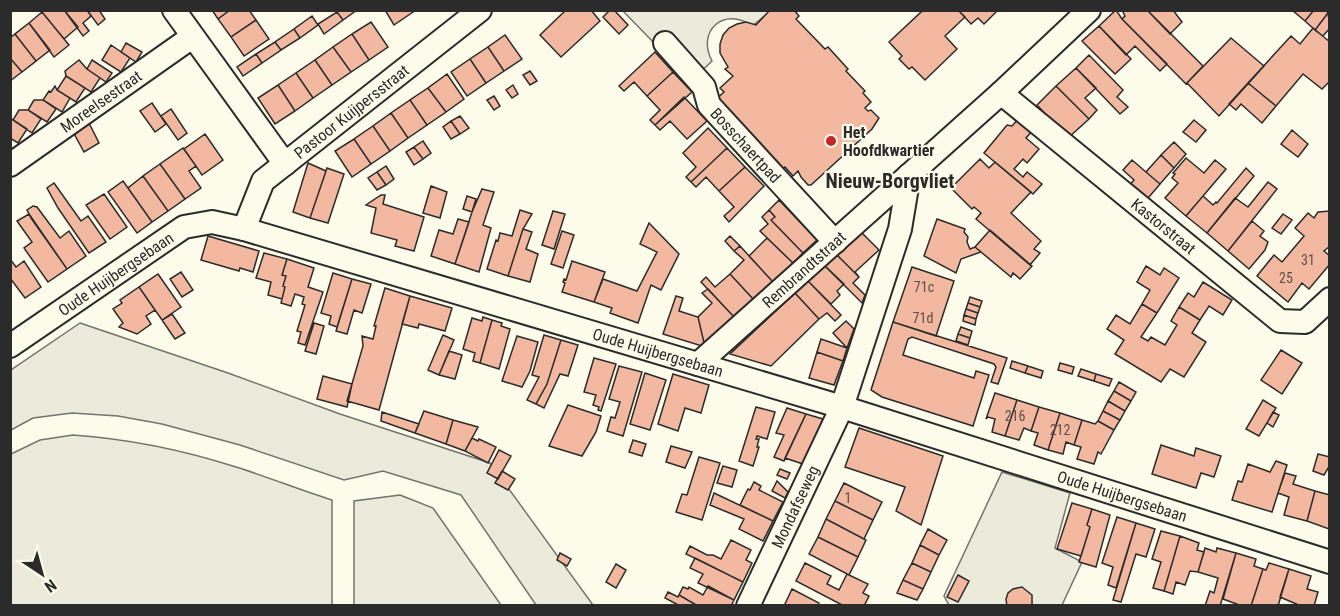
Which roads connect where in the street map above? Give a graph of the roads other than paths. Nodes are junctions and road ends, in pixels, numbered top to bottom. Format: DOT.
graph roads {
  1 [pos="174,10"];
  2 [pos="480,10"];
  3 [pos="1089,10"];
  4 [pos="192,37"];
  5 [pos="665,43"];
  6 [pos="1001,93"];
  7 [pos="285,164"];
  8 [pos="10,165"];
  9 [pos="909,175"];
  10 [pos="244,229"];
  11 [pos="835,242"];
  12 [pos="1329,299"];
  13 [pos="10,346"];
  14 [pos="698,364"];
  15 [pos="842,407"];
  16 [pos="1329,562"];
  17 [pos="748,606"];
  1 -- 4 [label="street"];
  2 -- 7 [label="street, Pastoor Kuijpersstraat"];
  3 -- 6 [label="street, Rembrandtstraat"];
  4 -- 7 [label="street"];
  4 -- 8 [label="street, Moreelsestraat"];
  5 -- 11 [label="street, Bosschaertpad"];
  6 -- 9 [label="street, Rembrandtstraat"];
  6 -- 12 [label="street, Kastorstraat"];
  7 -- 10 [label="street, Pastoor Kuijpersstraat"];
  9 -- 11 [label="street, Rembrandtstraat"];
  9 -- 15 [label="street"];
  10 -- 13 [label="street, Oude Huijbergsebaan"];
  10 -- 14 [label="street, Oude Huijbergsebaan"];
  11 -- 14 [label="street, Rembrandtstraat"];
  14 -- 15 [label="street, Oude Huijbergsebaan"];
  15 -- 16 [label="street, Oude Huijbergsebaan"];
  15 -- 17 [label="street, Mondafseweg"];
}
